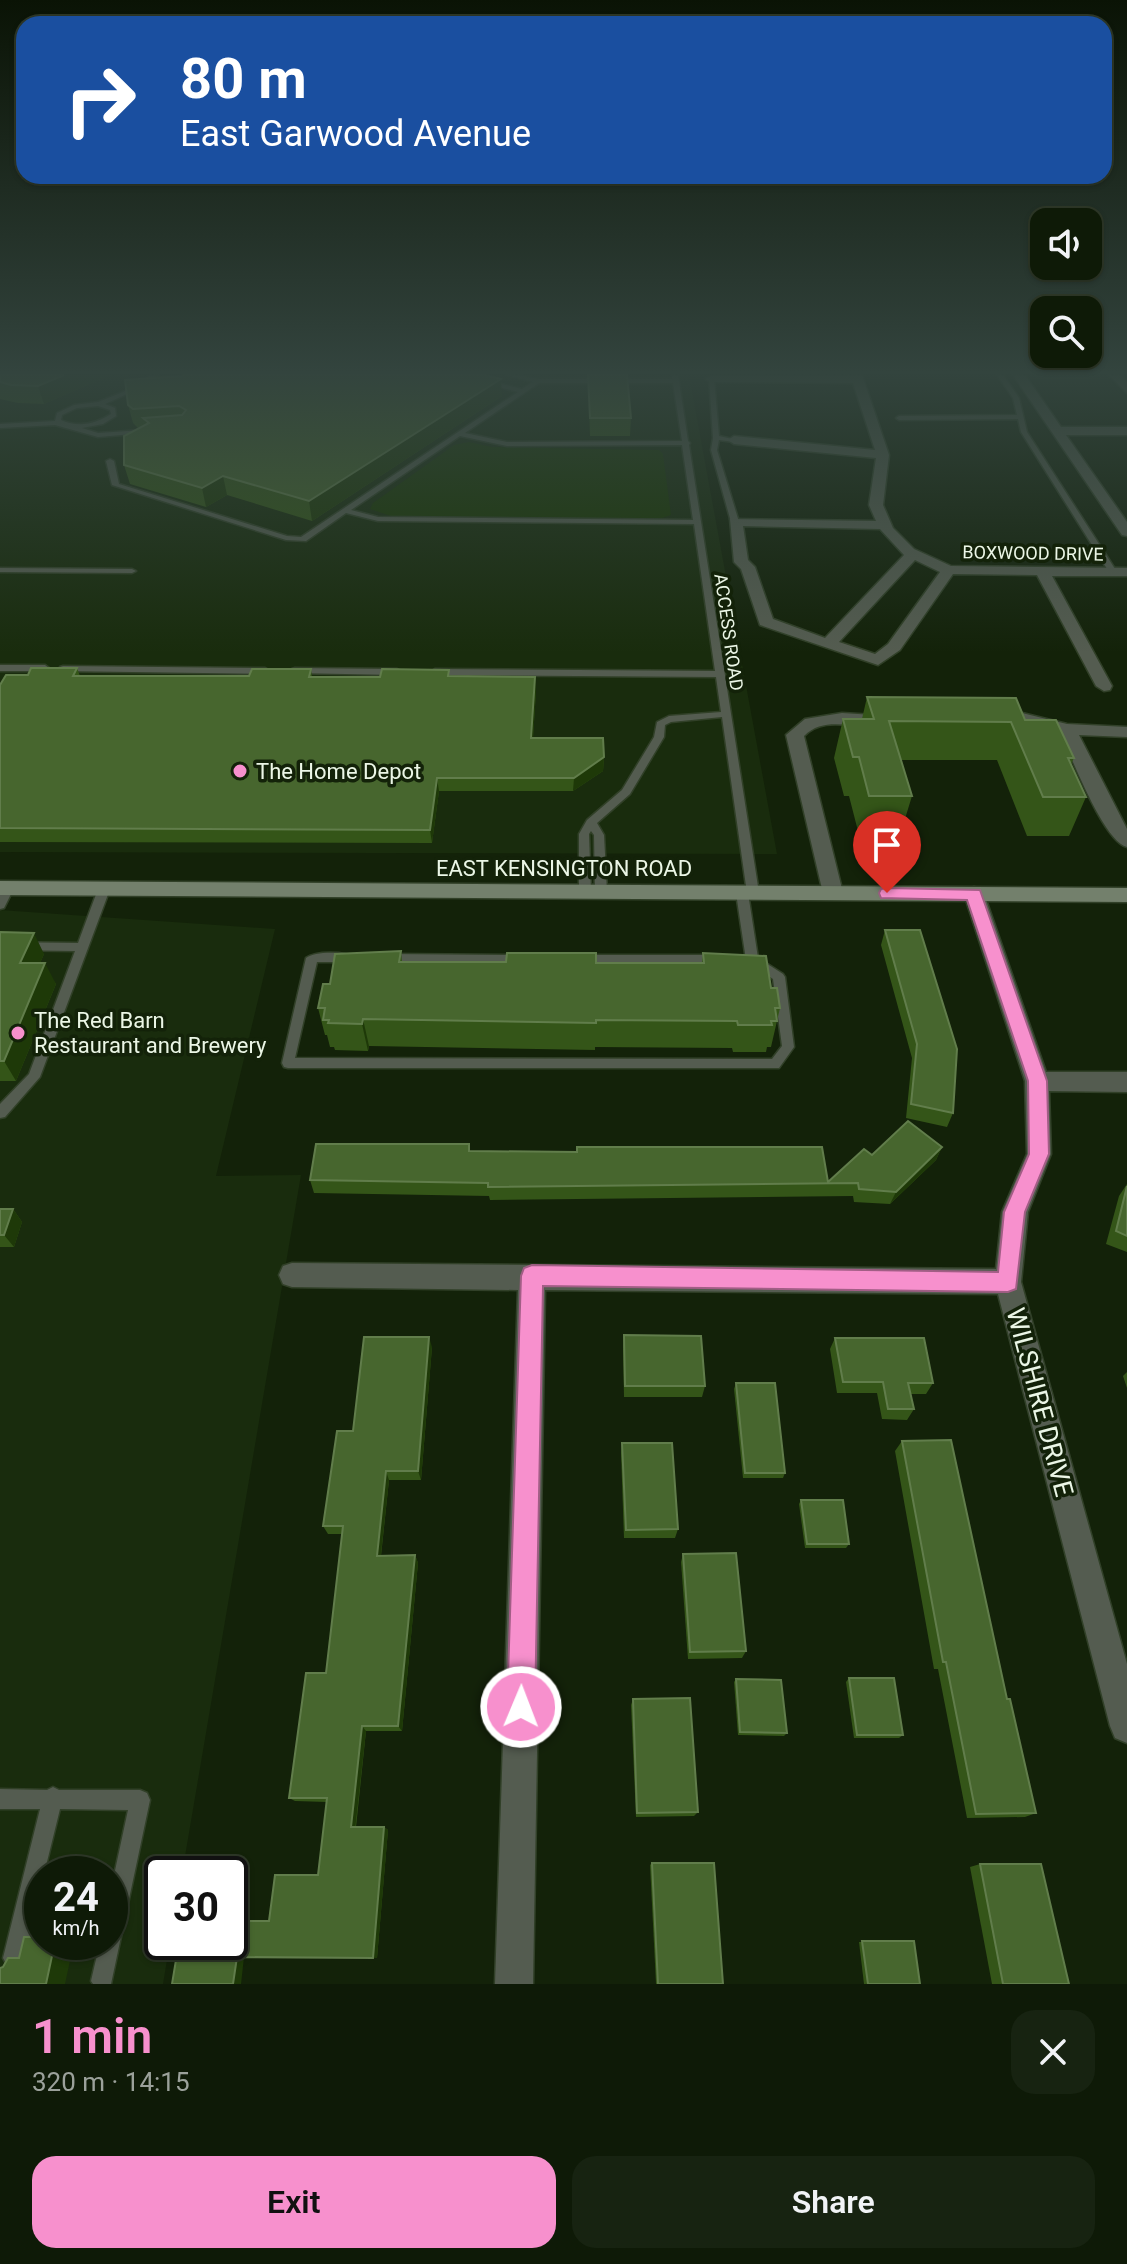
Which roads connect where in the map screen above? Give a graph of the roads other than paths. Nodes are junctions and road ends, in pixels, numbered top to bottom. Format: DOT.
graph roads {
  1 [pos="112,468"];
  2 [pos="411,468"];
  3 [pos="415,468"];
  4 [pos="690,468"];
  5 [pos="719,468"];
  6 [pos="881,468"];
  7 [pos="1048,468"];
  8 [pos="1082,468"];
  9 [pos="426,470"];
  10 [pos="346,511"];
  11 [pos="698,522"];
  12 [pos="735,522"];
  13 [pos="885,525"];
  14 [pos="1127,532"];
  15 [pos="913,554"];
  16 [pos="4,570"];
  17 [pos="949,570"];
  18 [pos="132,571"];
  19 [pos="1043,572"];
  20 [pos="1120,572"];
  21 [pos="0,583"];
  22 [pos="828,644"];
  23 [pos="4,671"];
  24 [pos="270,671"];
  25 [pos="285,671"];
  26 [pos="403,672"];
  27 [pos="428,672"];
  28 [pos="718,674"];
  29 [pos="1104,686"];
  30 [pos="725,714"];
  31 [pos="979,717"];
  32 [pos="895,721"];
  33 [pos="1067,729"];
  34 [pos="1127,732"];
  35 [pos="1127,841"];
  36 [pos="104,889"];
  37 [pos="593,892"];
  38 [pos="747,893"];
  39 [pos="833,893"];
  40 [pos="3,894"];
  41 [pos="974,894"];
  42 [pos="1127,895"];
  43 [pos="0,946"];
  44 [pos="82,947"];
  45 [pos="359,958"];
  46 [pos="375,958"];
  47 [pos="532,959"];
  48 [pos="563,959"];
  49 [pos="752,960"];
  50 [pos="1037,1081"];
  51 [pos="1127,1082"];
  52 [pos="0,1113"];
  53 [pos="292,1275"];
  54 [pos="532,1276"];
  55 [pos="1008,1282"];
  56 [pos="1127,1726"];
  57 [pos="53,1797"];
  58 [pos="0,1799"];
  59 [pos="14,1958"];
  60 [pos="102,1981"];
  61 [pos="514,1984"];
  1 -- 10 [label="lane"];
  2 -- 10 [label="lane"];
  3 -- 9 [label="lane"];
  4 -- 11 [label="lane, ACCESS ROAD"];
  5 -- 12 [label="lane"];
  6 -- 13 [label="street"];
  7 -- 20 [label="lane"];
  8 -- 14 [label="street"];
  10 -- 11 [label="lane"];
  11 -- 28 [label="lane, ACCESS ROAD"];
  12 -- 13 [label="street"];
  12 -- 22 [label="street"];
  13 -- 15 [label="street, BOXWOOD DRIVE"];
  15 -- 17 [label="street, BOXWOOD DRIVE"];
  15 -- 22 [label="street"];
  16 -- 18 [label="lane"];
  16 -- 21 [label="lane"];
  17 -- 19 [label="street, BOXWOOD DRIVE"];
  17 -- 22 [label="street"];
  19 -- 20 [label="street, BOXWOOD DRIVE"];
  19 -- 29 [label="street"];
  23 -- 24 [label="lane"];
  25 -- 26 [label="lane"];
  27 -- 28 [label="lane"];
  28 -- 30 [label="lane, ACCESS ROAD"];
  30 -- 37 [label="lane"];
  30 -- 38 [label="lane, ACCESS ROAD"];
  31 -- 33 [label="street"];
  32 -- 39 [label="street"];
  33 -- 34 [label="street"];
  33 -- 35 [label="street"];
  36 -- 37 [label="main road, EAST KENSINGTON ROAD"];
  36 -- 40 [label="main road, EAST KENSINGTON ROAD"];
  36 -- 44 [label="lane"];
  37 -- 38 [label="main road, EAST KENSINGTON ROAD"];
  38 -- 39 [label="main road, EAST KENSINGTON ROAD"];
  38 -- 49 [label="lane, ACCESS ROAD"];
  39 -- 41 [label="main road, EAST KENSINGTON ROAD"];
  41 -- 42 [label="main road, EAST KENSINGTON ROAD"];
  41 -- 50 [label="street, WILSHIRE DRIVE"];
  43 -- 44 [label="lane"];
  44 -- 52 [label="lane"];
  45 -- 49 [label="lane"];
  46 -- 47 [label="lane"];
  48 -- 49 [label="lane"];
  50 -- 51 [label="street"];
  50 -- 55 [label="street, WILSHIRE DRIVE"];
  53 -- 54 [label="street"];
  54 -- 55 [label="street"];
  54 -- 61 [label="street"];
  55 -- 56 [label="street, WILSHIRE DRIVE"];
  57 -- 58 [label="lane"];
  57 -- 59 [label="lane"];
  57 -- 60 [label="lane"];
}
